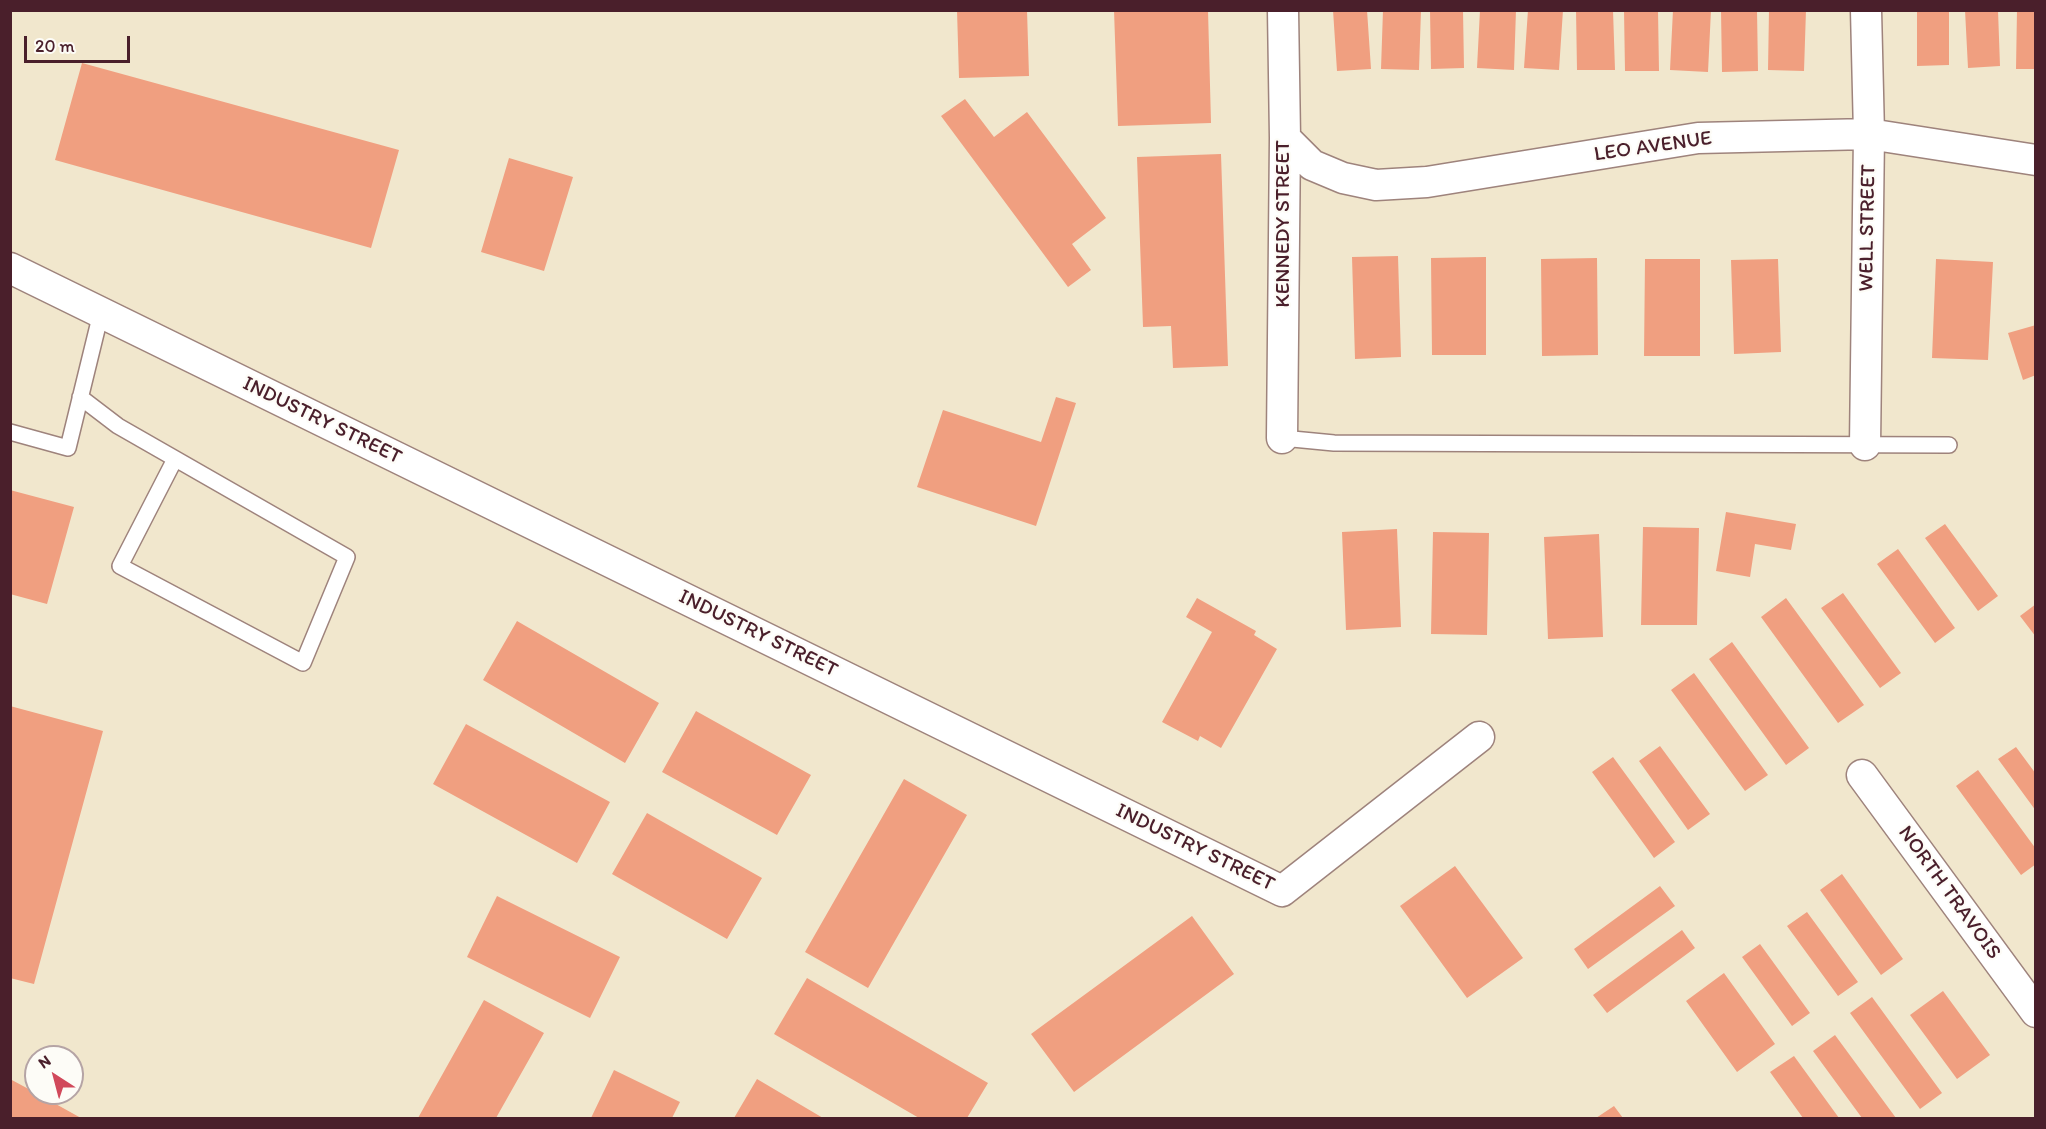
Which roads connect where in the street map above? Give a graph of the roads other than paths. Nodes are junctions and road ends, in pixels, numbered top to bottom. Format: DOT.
graph roads {
  1 [pos="1283,10"];
  2 [pos="1866,10"];
  3 [pos="1869,134"];
  4 [pos="1285,138"];
  5 [pos="2036,160"];
  6 [pos="10,268"];
  7 [pos="101,313"];
  8 [pos="80,397"];
  9 [pos="10,432"];
  10 [pos="1282,438"];
  11 [pos="1865,445"];
  12 [pos="1949,446"];
  13 [pos="175,459"];
  14 [pos="1479,737"];
  15 [pos="1862,775"];
  16 [pos="2036,1012"];
  1 -- 4 [label="street, KENNEDY STREET"];
  2 -- 3 [label="street, WELL STREET"];
  3 -- 4 [label="street, LEO AVENUE"];
  3 -- 5 [label="street, LEO AVENUE"];
  3 -- 11 [label="street, WELL STREET"];
  4 -- 10 [label="street, KENNEDY STREET"];
  6 -- 7 [label="street, INDUSTRY STREET"];
  7 -- 8 [label="lane"];
  7 -- 14 [label="street, INDUSTRY STREET"];
  8 -- 9 [label="lane"];
  8 -- 13 [label="lane"];
  10 -- 11 [label="lane"];
  11 -- 12 [label="lane"];
  13 -- 13 [label="lane"];
  15 -- 16 [label="street, NORTH TRAVOIS"];
}
